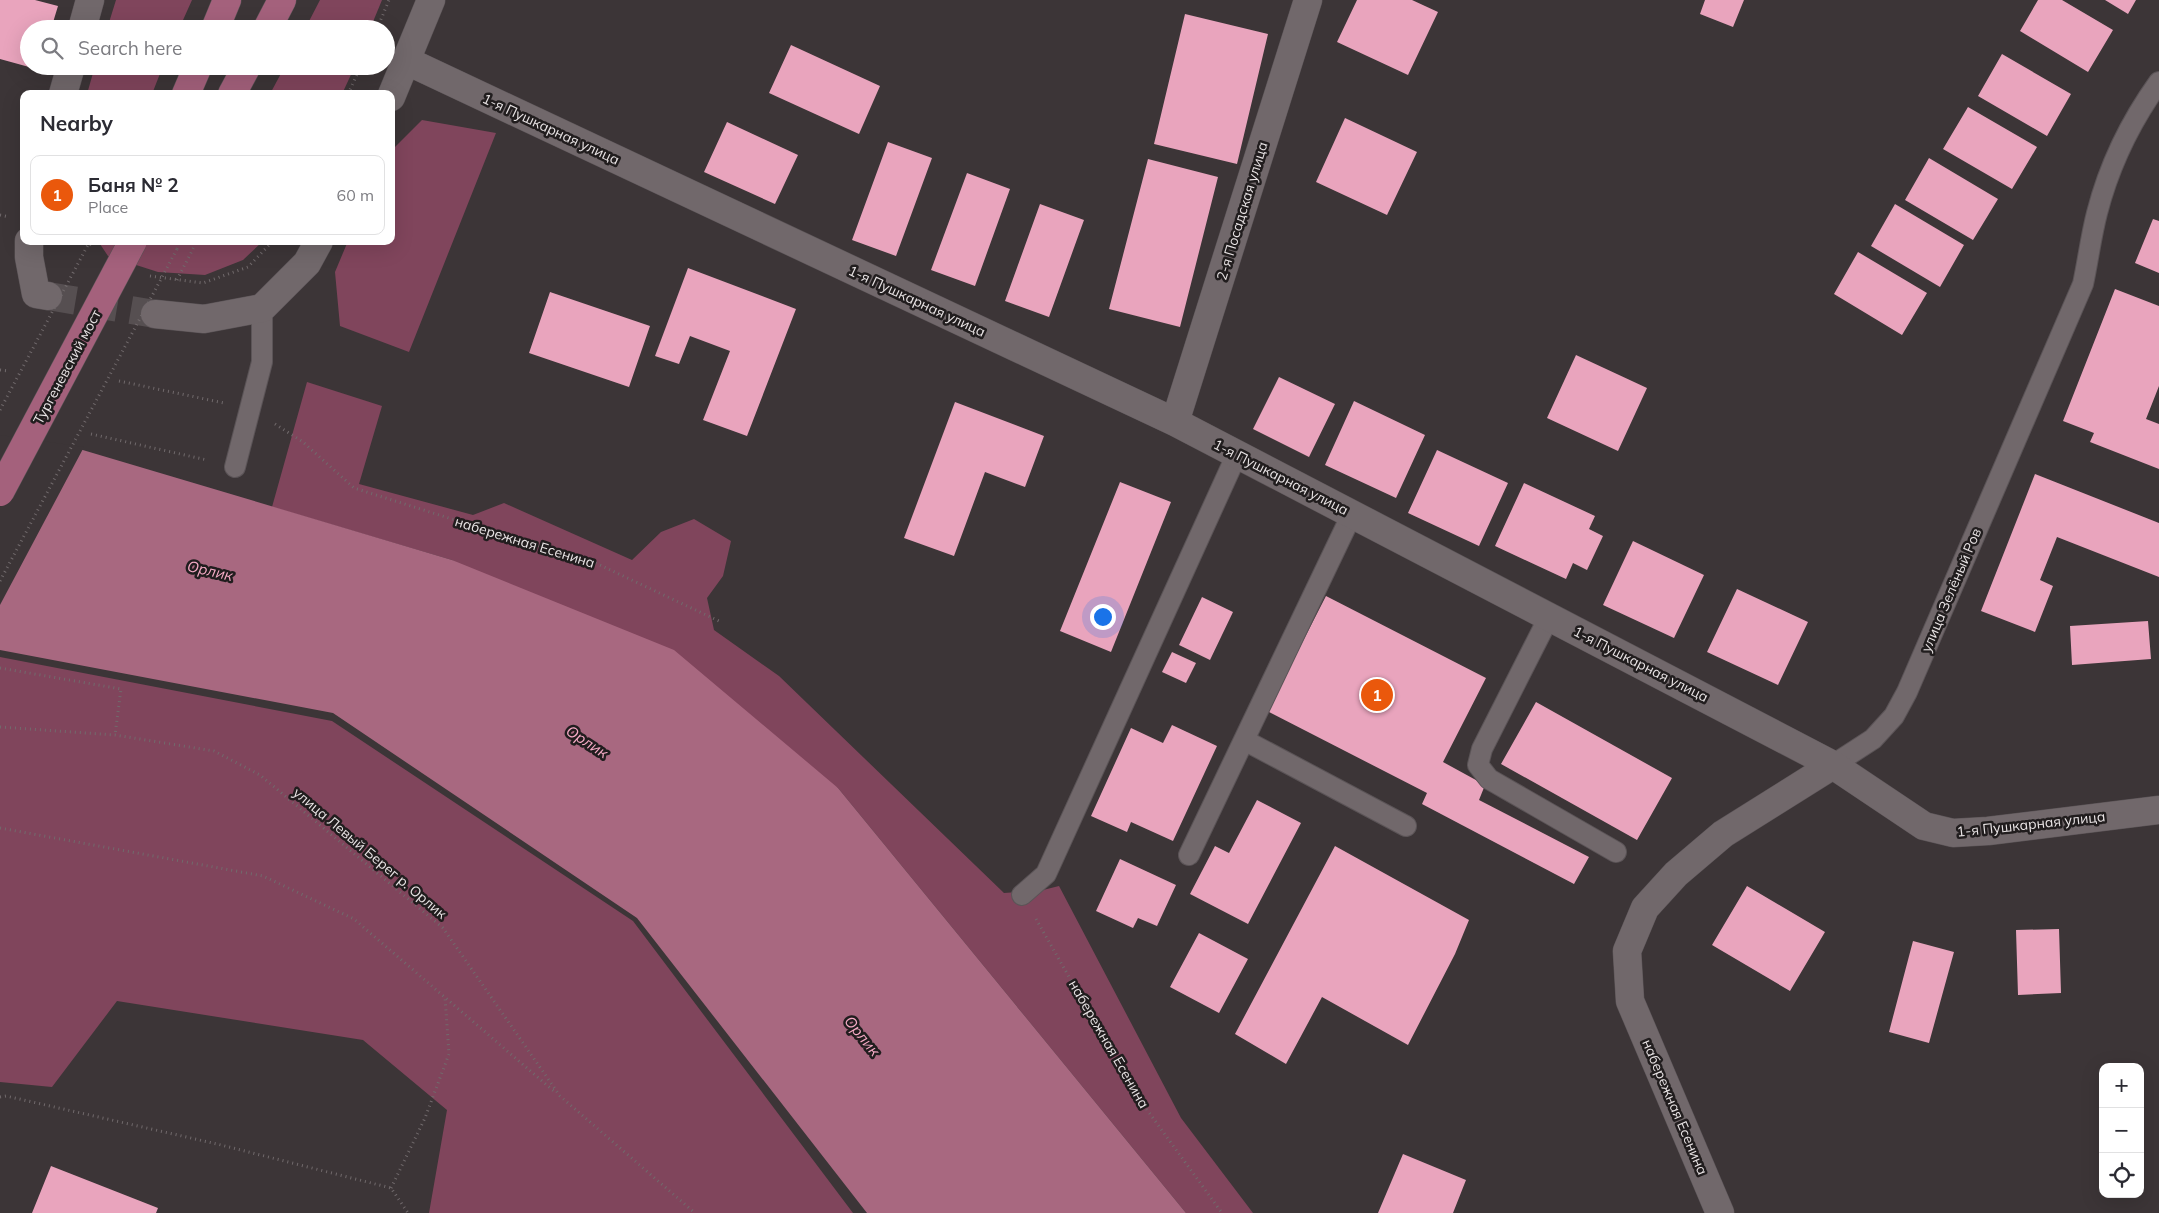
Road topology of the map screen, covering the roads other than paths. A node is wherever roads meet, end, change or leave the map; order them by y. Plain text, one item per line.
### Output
1 (90, 0) edge
2 (227, 0) edge
3 (282, 0) edge
4 (431, 0) edge
5 (1308, 0) edge
6 (84, 20) edge
7 (219, 20) edge
8 (272, 20) edge
9 (407, 61) junction
10 (68, 75) edge
11 (194, 75) edge
12 (242, 75) edge
13 (2159, 82) edge
14 (63, 90) edge
15 (188, 90) edge
16 (234, 90) edge
17 (394, 90) edge
18 (29, 245) edge
19 (131, 245) edge
20 (317, 245) edge
21 (48, 296) tunnel mouth
22 (262, 308) junction
23 (155, 314) tunnel mouth
24 (1175, 422) junction
25 (1237, 454) junction
26 (235, 467) road end
27 (0, 492) edge
28 (1352, 514) junction
29 (1549, 616) junction
30 (1244, 740) junction
31 (1833, 765) junction
32 (2159, 810) edge
33 (1406, 826) dead end
34 (1616, 852) dead end
35 (1189, 855) dead end
36 (1022, 895) road end
37 (1630, 1001) joint
38 (1720, 1213) edge

1 - 6 street
2 - 7 main road
3 - 8 main road
4 - 9 street
5 - 24 street, 2-я Посадская улица
9 - 17 street
9 - 24 street, 1-я Пушкарная улица
10 - 14 street
11 - 15 main road
12 - 16 main road
13 - 31 lane, улица Зелёный Ров
18 - 21 street
19 - 27 main road, Тургеневский мост, bridge
20 - 22 street
22 - 23 street
22 - 26 lane
24 - 25 street, 1-я Пушкарная улица
25 - 28 street, 1-я Пушкарная улица
25 - 36 lane
28 - 29 street, 1-я Пушкарная улица
28 - 30 lane
29 - 31 street, 1-я Пушкарная улица
29 - 34 lane
30 - 33 lane
30 - 35 lane
31 - 32 street, 1-я Пушкарная улица
31 - 37 street, улица Зелёный Ров
37 - 38 street, набережная Есенина

